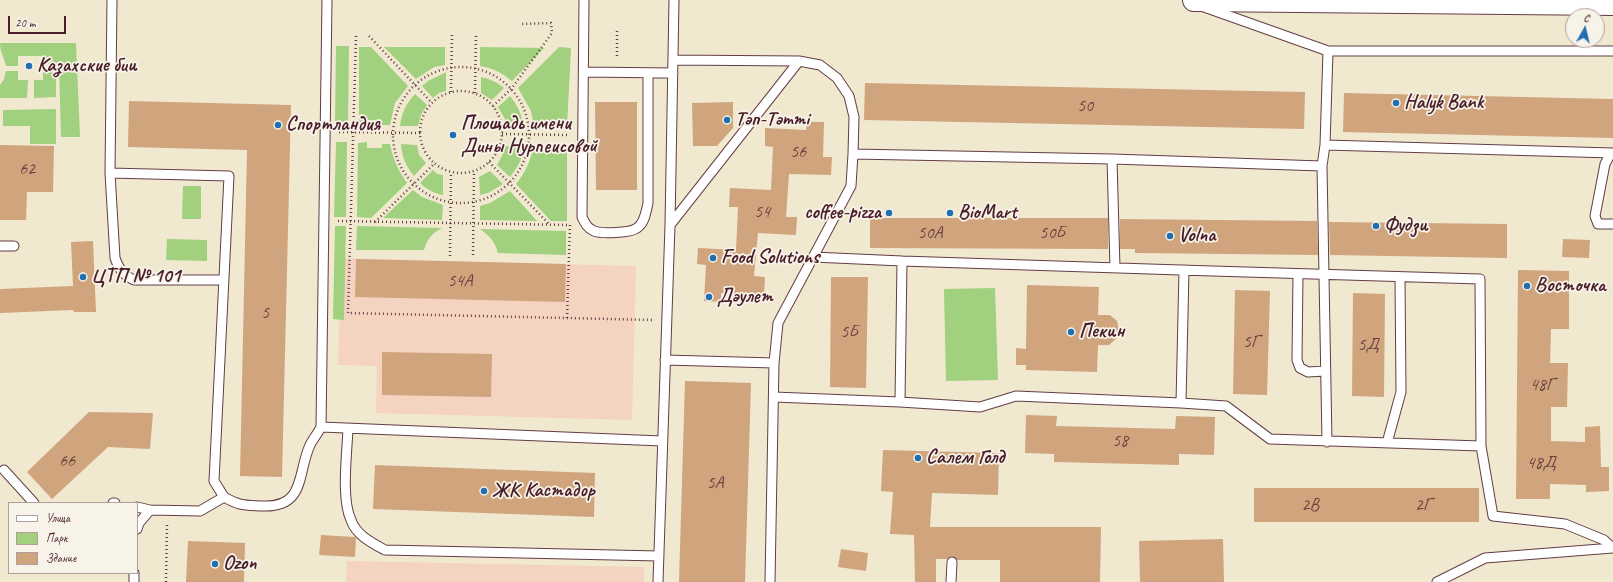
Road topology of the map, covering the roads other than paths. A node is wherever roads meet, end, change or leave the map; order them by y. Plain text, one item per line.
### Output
1 (112, 0) edge
2 (327, 0) edge
3 (584, 0) edge
4 (674, 0) edge
5 (1184, 0) edge
6 (1194, 0) edge
7 (1372, 1) edge
8 (1613, 4) edge
9 (1328, 51) junction
10 (1613, 51) edge
11 (673, 60) junction
12 (799, 61) junction
13 (584, 72) junction
14 (648, 73) junction
15 (673, 73) junction
16 (1325, 145) junction
17 (1612, 153) edge
18 (853, 154) junction
19 (1112, 159) junction
20 (1322, 166) junction
21 (110, 173) junction
22 (1613, 224) edge
23 (670, 225) junction
24 (0, 246) edge
25 (14, 246) dead end
26 (813, 257) junction
27 (902, 261) junction
28 (1116, 268) junction
29 (1184, 270) junction
30 (1298, 274) junction
31 (1323, 275) junction
32 (1400, 277) junction
33 (224, 280) junction
34 (665, 360) junction
35 (774, 363) junction
36 (1325, 371) junction
37 (774, 397) junction
38 (900, 402) junction
39 (1181, 402) junction
40 (321, 427) junction
41 (348, 429) junction
42 (662, 441) junction
43 (1327, 442) junction
44 (1387, 443) junction
45 (1482, 446) junction
46 (4, 470) dead end
47 (224, 498) junction
48 (33, 502) edge
49 (138, 507) edge
50 (150, 510) junction
51 (138, 526) edge
52 (1613, 548) edge
53 (659, 556) junction
54 (952, 562) dead end
55 (658, 582) edge
56 (770, 582) edge
57 (951, 582) edge
58 (1437, 582) edge

1 - 21 lane
2 - 40 lane
3 - 13 lane
4 - 11 lane
5 - 9 lane
6 - 7 main road
7 - 8 main road
9 - 10 lane
9 - 16 lane
11 - 12 lane
11 - 15 lane
12 - 18 lane
12 - 23 lane
13 - 14 lane
13 - 14 lane
14 - 15 lane
15 - 23 lane
16 - 17 lane
16 - 20 lane
17 - 22 lane
18 - 19 lane
18 - 26 lane
19 - 20 lane
19 - 28 lane
20 - 31 lane
21 - 33 lane
21 - 33 lane
23 - 34 lane
24 - 25 lane
26 - 27 lane
26 - 35 lane
27 - 28 lane
27 - 38 lane
28 - 29 lane
29 - 30 lane
29 - 39 lane
30 - 31 lane
30 - 36 lane
31 - 32 lane
31 - 36 lane
32 - 44 lane
32 - 45 lane
33 - 47 lane
34 - 35 lane
34 - 42 lane
35 - 37 lane
36 - 43 lane
37 - 38 lane
37 - 56 lane
38 - 39 lane
39 - 43 lane
40 - 41 lane
40 - 47 lane
41 - 42 lane
41 - 53 lane
42 - 53 lane
43 - 44 lane
44 - 45 lane
45 - 52 lane
46 - 48 lane
47 - 50 lane
49 - 50 lane
50 - 51 lane
52 - 58 lane
53 - 55 lane
54 - 57 lane

